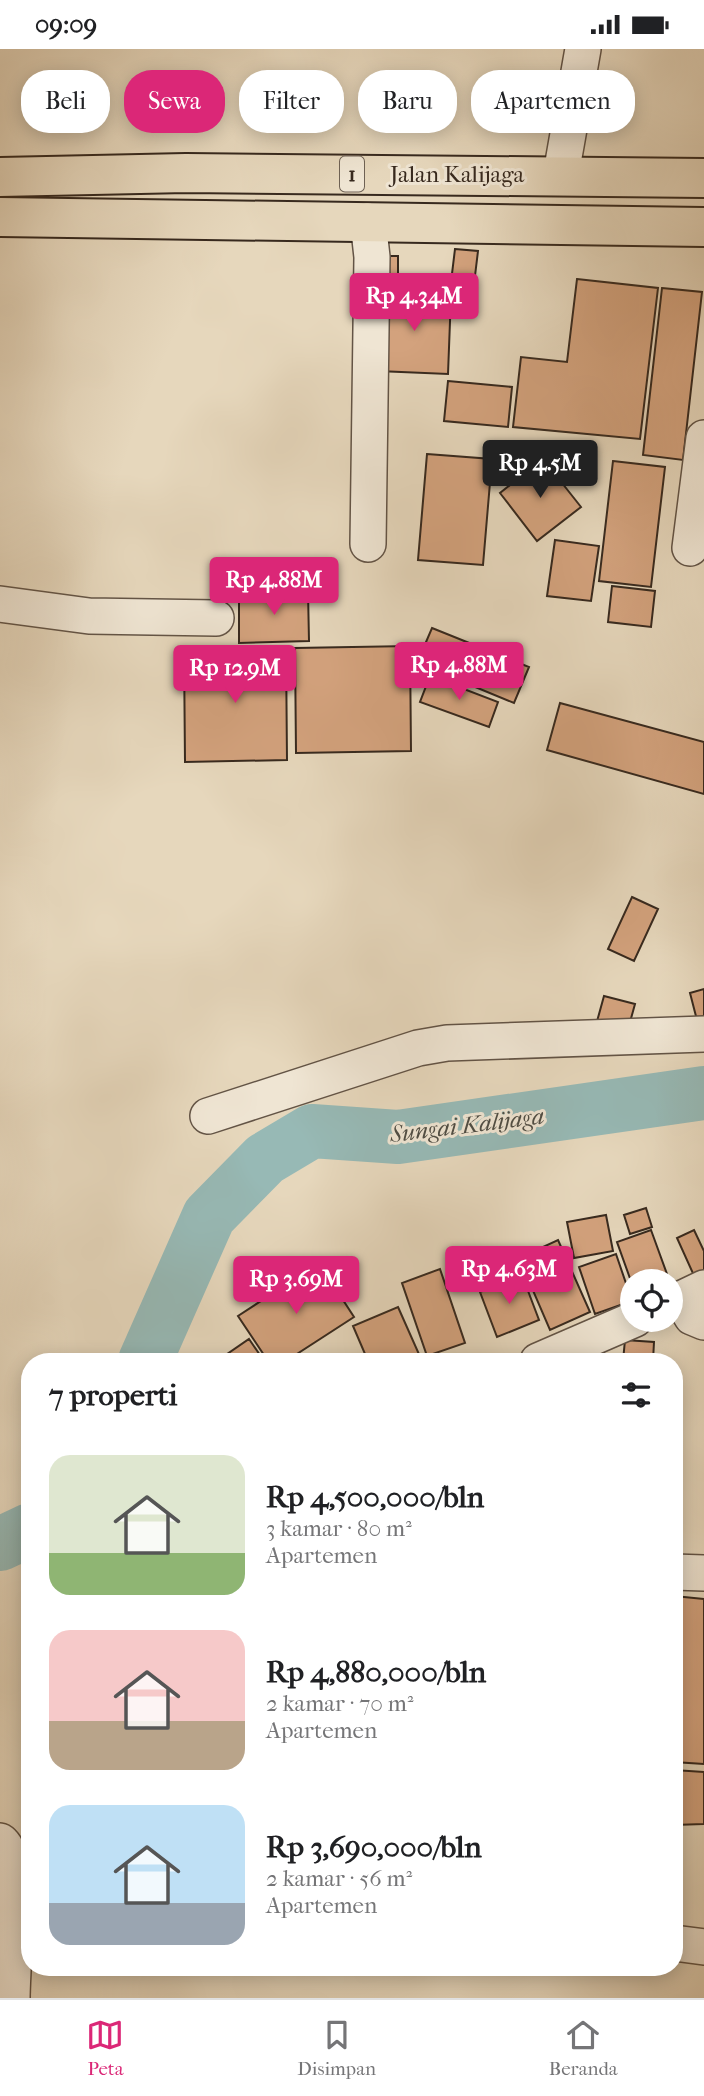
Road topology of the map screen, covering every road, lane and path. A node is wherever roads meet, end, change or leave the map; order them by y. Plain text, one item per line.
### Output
1 (583, 49) edge
2 (561, 174) junction
3 (0, 177) edge
4 (704, 178) edge
5 (0, 217) edge
6 (368, 221) junction
7 (704, 227) edge
8 (704, 438) edge
9 (368, 544) dead end
10 (690, 548) dead end
11 (0, 604) edge
12 (216, 618) dead end
13 (704, 1034) edge
14 (208, 1116) dead end
15 (620, 1325) edge
16 (556, 1353) edge
17 (683, 1572) edge
18 (704, 1573) edge
19 (0, 1841) edge
20 (21, 1885) edge
21 (21, 1894) edge
22 (683, 1944) edge
23 (704, 1947) edge
24 (8, 1978) edge

1 - 2 street
2 - 3 highway, Jalan Kalijaga / 1
2 - 4 highway, Jalan Kalijaga / 1
5 - 6 highway, Jalan Kalijaga / 1
6 - 7 highway, Jalan Kalijaga / 1
6 - 9 street
8 - 10 street
11 - 12 street
13 - 14 street
15 - 16 street
17 - 18 street
19 - 20 street
21 - 24 street
22 - 23 street

